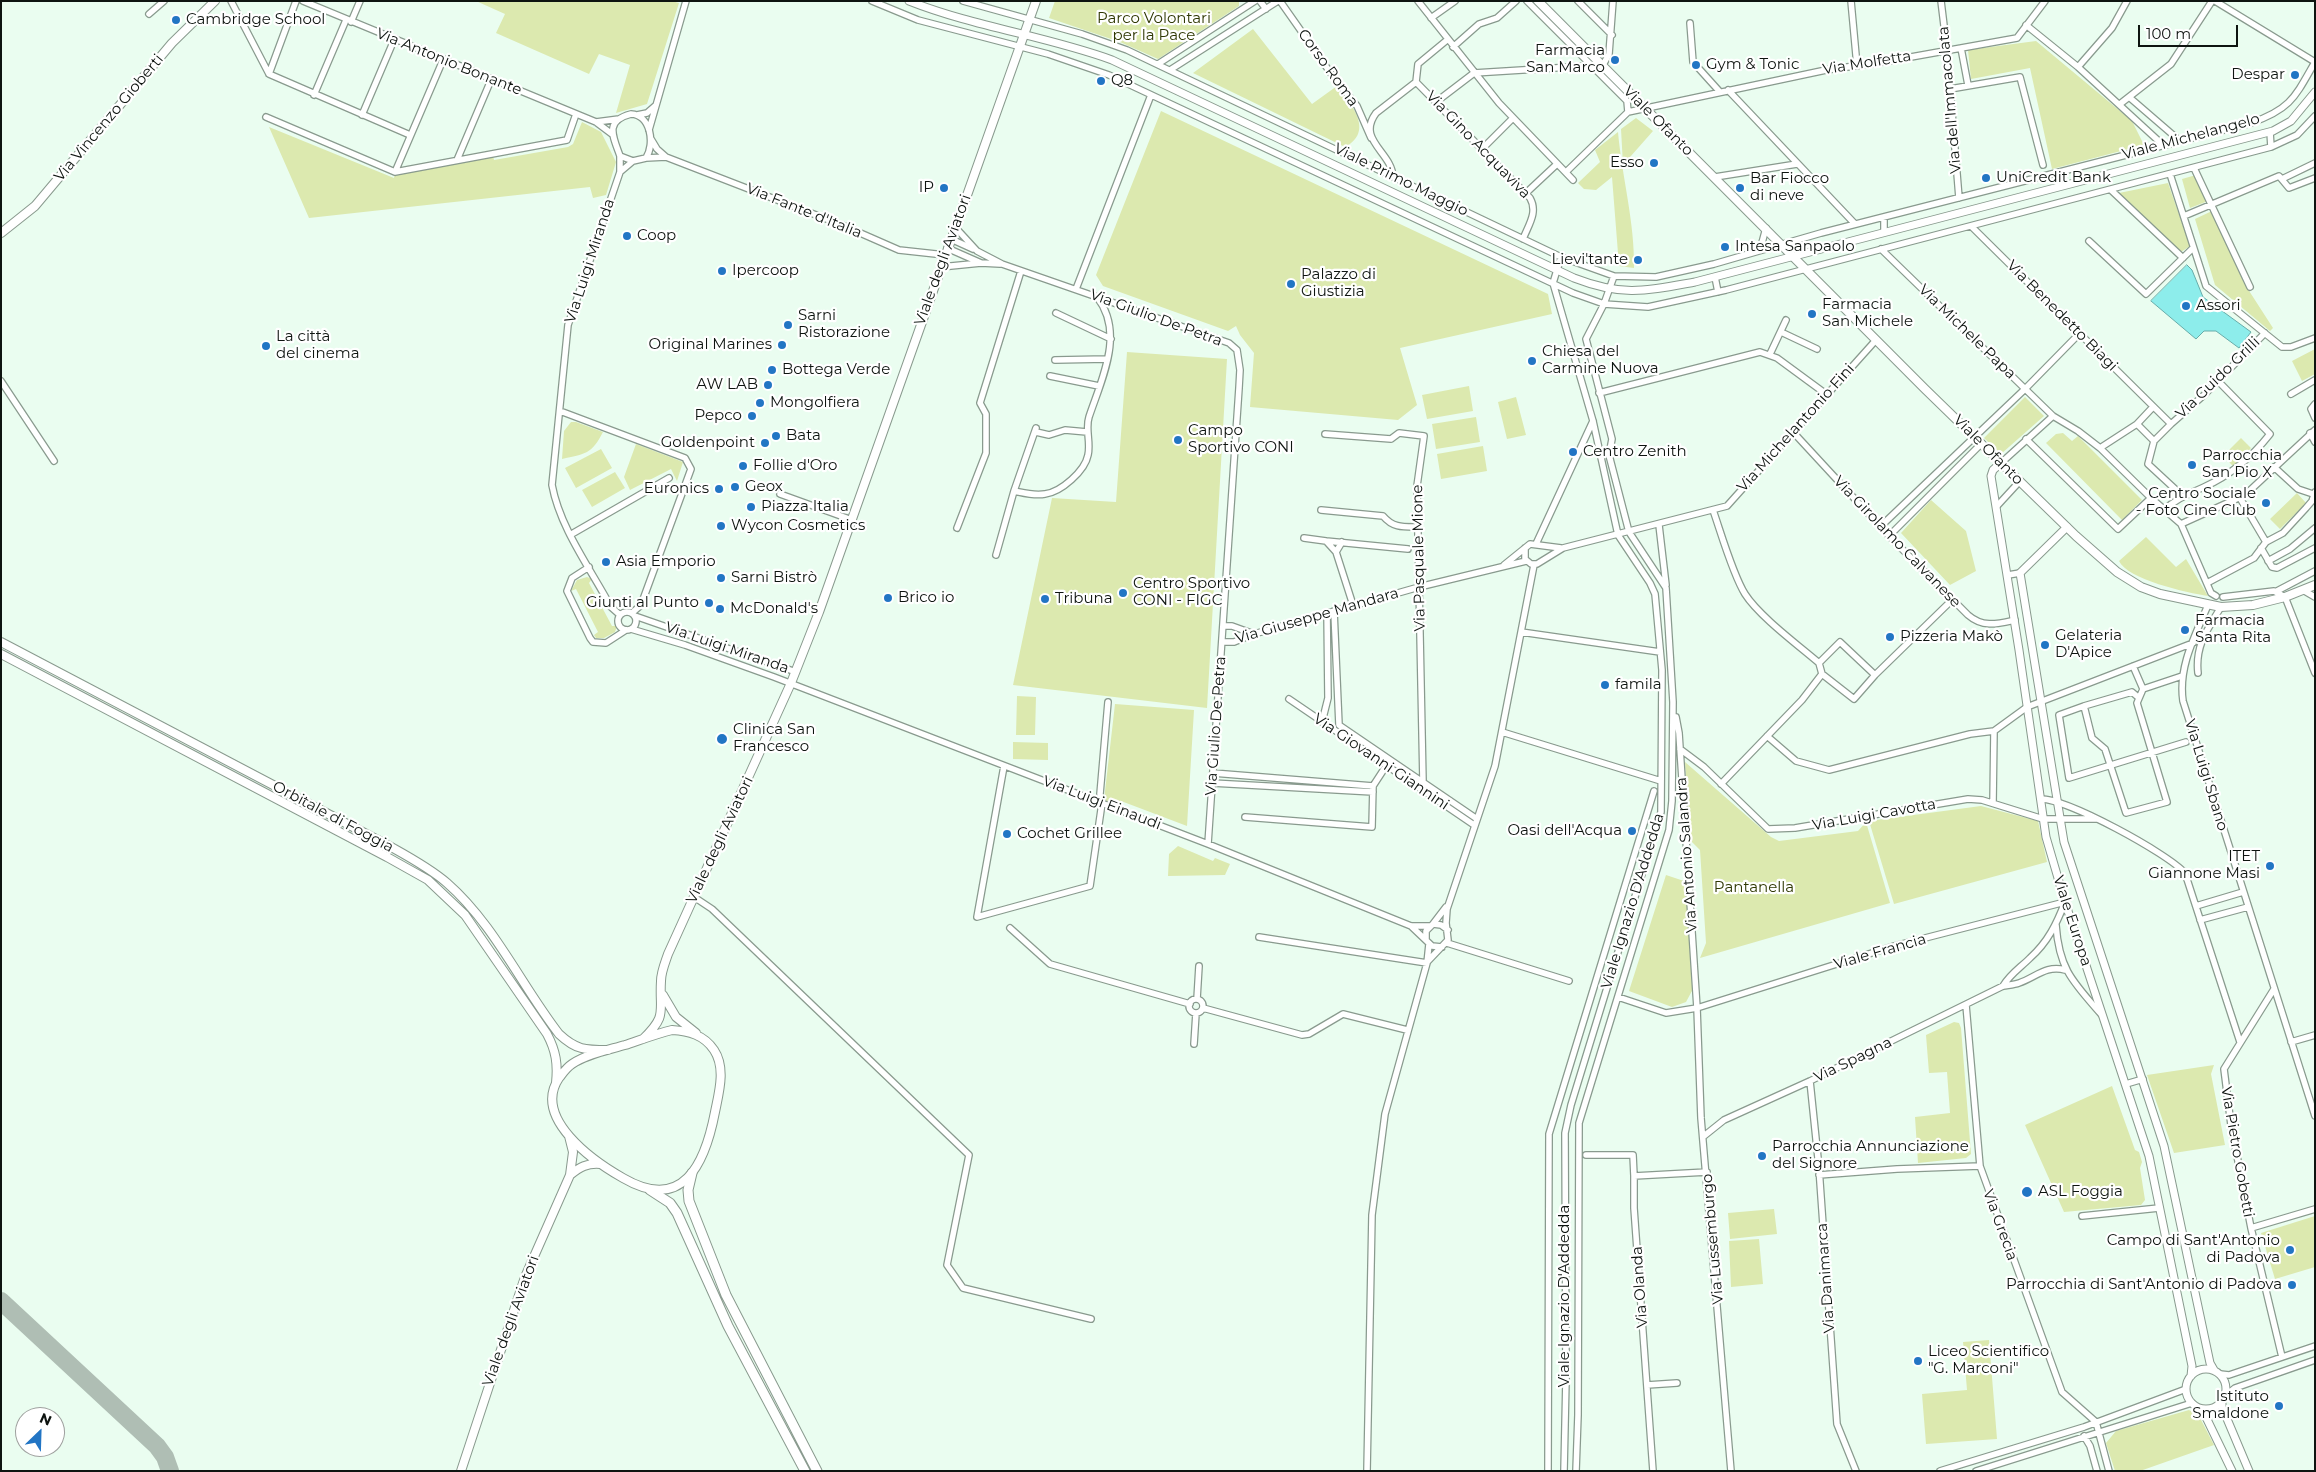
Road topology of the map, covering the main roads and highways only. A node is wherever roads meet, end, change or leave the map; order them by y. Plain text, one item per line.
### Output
1 (215, 1) edge
2 (1036, 1) edge
3 (1538, 1) edge
4 (1, 234) edge
5 (2315, 585) edge
6 (1, 642) edge
7 (1, 654) edge
8 (662, 993) junction
9 (700, 1036) junction
10 (643, 1039) junction
11 (608, 1050) junction
12 (556, 1083) junction
13 (569, 1136) junction
14 (601, 1164) junction
15 (692, 1173) junction
16 (570, 1175) junction
17 (650, 1190) junction
18 (461, 1471) edge
19 (805, 1471) edge
20 (817, 1471) edge

1 - 4 main road, Via Vincenzo Gioberti
2 - 8 main road, Viale degli Aviatori
3 - 5 main road, Viale Ofanto
6 - 11 main road, Orbitale di Foggia
7 - 12 main road, Orbitale di Foggia
8 - 9 main road
8 - 10 main road, Viale degli Aviatori
9 - 10 main road
9 - 15 main road
10 - 11 main road
11 - 12 main road
12 - 13 main road, Viale degli Aviatori
13 - 14 main road, Viale degli Aviatori
13 - 16 main road, Viale degli Aviatori
14 - 16 main road
14 - 17 main road, Viale degli Aviatori
15 - 17 main road
15 - 20 highway
16 - 18 main road, Viale degli Aviatori
17 - 19 highway

